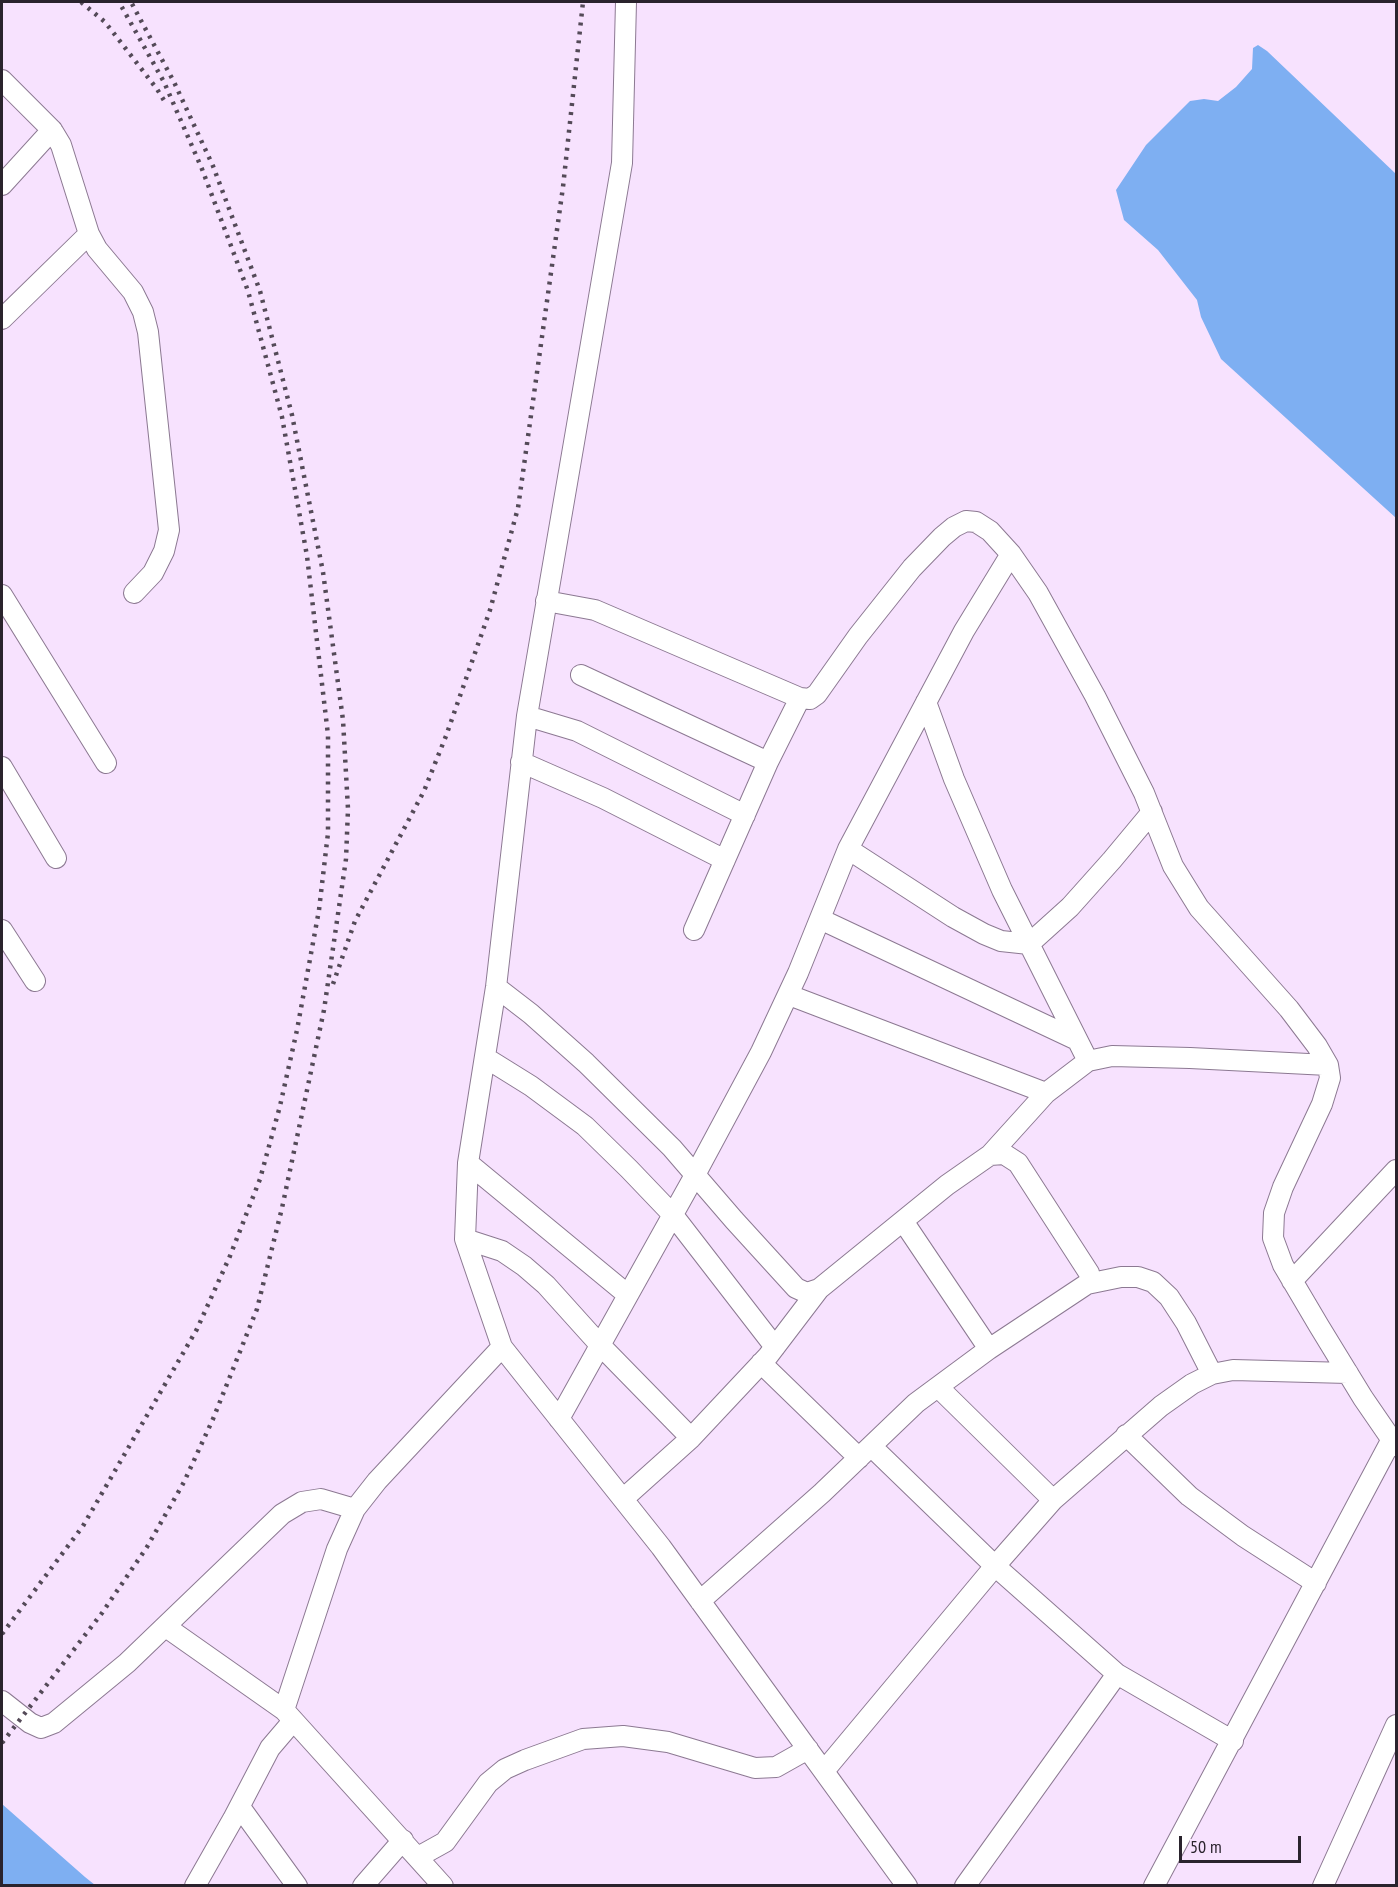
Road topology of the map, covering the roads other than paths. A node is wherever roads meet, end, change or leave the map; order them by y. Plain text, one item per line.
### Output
1 (626, 2) edge
2 (2, 80) edge
3 (52, 130) junction
4 (2, 185) edge
5 (89, 234) junction
6 (2, 319) edge
7 (1011, 554) junction
8 (134, 593) dead end
9 (2, 596) edge
10 (546, 601) junction
11 (581, 675) dead end
12 (800, 698) junction
13 (926, 702) junction
14 (527, 716) junction
15 (522, 762) junction
16 (768, 762) junction
17 (106, 763) dead end
18 (2, 767) edge
19 (1152, 812) junction
20 (745, 815) junction
21 (848, 849) junction
22 (56, 858) dead end
23 (725, 860) junction
24 (820, 919) junction
25 (2, 930) edge
26 (694, 930) dead end
27 (1029, 944) junction
28 (35, 981) dead end
29 (496, 987) junction
30 (789, 995) junction
31 (1077, 1040) junction
32 (486, 1058) junction
33 (1088, 1061) junction
34 (1328, 1065) junction
35 (1046, 1094) junction
36 (990, 1155) junction
37 (468, 1163) junction
38 (1396, 1170) edge
39 (695, 1175) junction
40 (673, 1215) junction
41 (903, 1221) junction
42 (465, 1239) junction
43 (1293, 1281) junction
44 (1087, 1284) junction
45 (819, 1289) junction
46 (628, 1294) junction
47 (600, 1345) junction
48 (502, 1347) junction
49 (775, 1347) junction
50 (989, 1349) junction
51 (761, 1363) junction
52 (1348, 1373) junction
53 (1212, 1374) junction
54 (938, 1387) junction
55 (559, 1419) junction
56 (1126, 1435) junction
57 (691, 1438) junction
58 (1394, 1442) edge
59 (865, 1452) junction
60 (623, 1499) junction
61 (1053, 1500) junction
62 (355, 1509) junction
63 (995, 1566) junction
64 (1316, 1583) junction
65 (700, 1601) junction
66 (166, 1627) junction
67 (1117, 1674) junction
68 (2, 1701) edge
69 (288, 1716) junction
70 (1396, 1725) edge
71 (1233, 1740) junction
72 (808, 1749) junction
73 (824, 1771) junction
74 (240, 1807) junction
75 (403, 1840) junction
76 (418, 1857) junction
77 (195, 1886) edge
78 (297, 1886) edge
79 (363, 1886) edge
80 (443, 1886) edge
81 (907, 1886) edge
82 (966, 1886) edge
83 (1154, 1886) edge
84 (1323, 1886) edge

1 - 10 street
2 - 3 street
3 - 4 street
3 - 5 street
5 - 6 street
5 - 8 street
7 - 12 street
7 - 13 street
7 - 19 street
9 - 17 street
10 - 12 street
10 - 14 street
11 - 16 street
12 - 16 street
13 - 21 street
13 - 27 street
14 - 15 street
14 - 20 street
15 - 23 street
15 - 29 street
16 - 20 street
18 - 22 street
19 - 27 street
19 - 34 street
20 - 23 street
21 - 24 street
21 - 27 street
23 - 26 street
24 - 30 street
24 - 31 street
25 - 28 street
27 - 31 street
29 - 32 street
29 - 39 street
30 - 35 street
30 - 39 street
31 - 33 street
32 - 37 street
32 - 40 street
33 - 34 street
33 - 35 street
34 - 43 street
35 - 36 street
36 - 41 street
36 - 44 street
37 - 42 street
37 - 46 street
38 - 43 street
39 - 40 street
39 - 45 street
40 - 46 street
40 - 49 street
41 - 45 street
41 - 50 street
42 - 47 street
42 - 48 street
43 - 52 street
44 - 50 street
44 - 53 street
45 - 49 street
46 - 47 street
47 - 55 street
47 - 57 street
48 - 55 street
48 - 62 street
49 - 51 street
50 - 54 street
51 - 57 street
51 - 59 street
52 - 53 street
52 - 58 street
53 - 56 street
54 - 59 street
54 - 61 street
55 - 60 street
56 - 61 street
56 - 64 street
57 - 60 street
58 - 64 street
59 - 63 street
59 - 65 street
60 - 65 street
61 - 63 street
62 - 66 street
62 - 69 street
63 - 67 street
63 - 73 street
64 - 71 street
65 - 72 street
66 - 68 street
66 - 69 street
67 - 71 street
67 - 82 street
69 - 74 street
69 - 75 street
70 - 84 street
71 - 83 street
72 - 73 street
72 - 76 street
73 - 81 street
74 - 77 street
74 - 78 street
75 - 76 street
75 - 79 street
76 - 80 street

